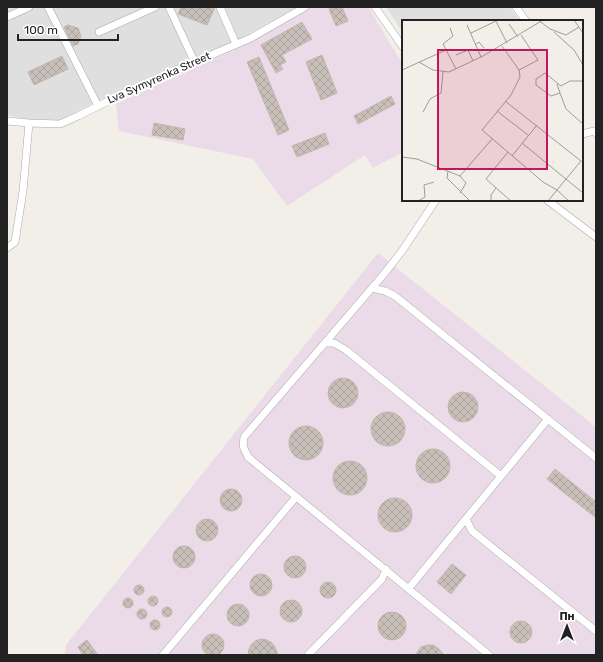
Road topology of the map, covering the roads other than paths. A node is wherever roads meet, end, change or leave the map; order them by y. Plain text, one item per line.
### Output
1 (29, 7) edge
2 (48, 7) edge
3 (155, 7) edge
4 (169, 7) edge
5 (220, 7) edge
6 (305, 7) edge
7 (375, 7) edge
8 (516, 7) edge
9 (7, 17) edge
10 (525, 20) edge
11 (99, 32) dead end
12 (236, 44) junction
13 (402, 46) edge
14 (195, 62) junction
15 (98, 106) junction
16 (7, 121) edge
17 (29, 123) junction
18 (596, 133) edge
19 (583, 134) edge
20 (435, 201) edge
21 (548, 201) edge
22 (596, 237) edge
23 (7, 248) edge
24 (372, 288) junction
25 (325, 343) junction
26 (548, 419) junction
27 (596, 458) edge
28 (501, 476) junction
29 (296, 497) junction
30 (466, 520) junction
31 (386, 570) junction
32 (409, 588) junction
33 (596, 631) edge
34 (163, 655) edge
35 (308, 655) edge
36 (489, 655) edge

1 - 9 street
2 - 15 street
3 - 11 street
4 - 14 street
5 - 12 street
6 - 12 street, Lva Symyrenka Street
7 - 13 street
8 - 10 street
12 - 14 street, Lva Symyrenka Street
14 - 15 street, Lva Symyrenka Street
15 - 17 street, Lva Symyrenka Street
16 - 17 street, Lva Symyrenka Street
17 - 23 street
18 - 19 street
20 - 24 street
21 - 22 street
24 - 25 street
24 - 26 street
25 - 28 street
25 - 29 street
26 - 27 street
26 - 28 street
28 - 30 street
29 - 31 street
29 - 34 street
30 - 32 street
30 - 33 street
31 - 32 street
31 - 35 street
32 - 36 street

